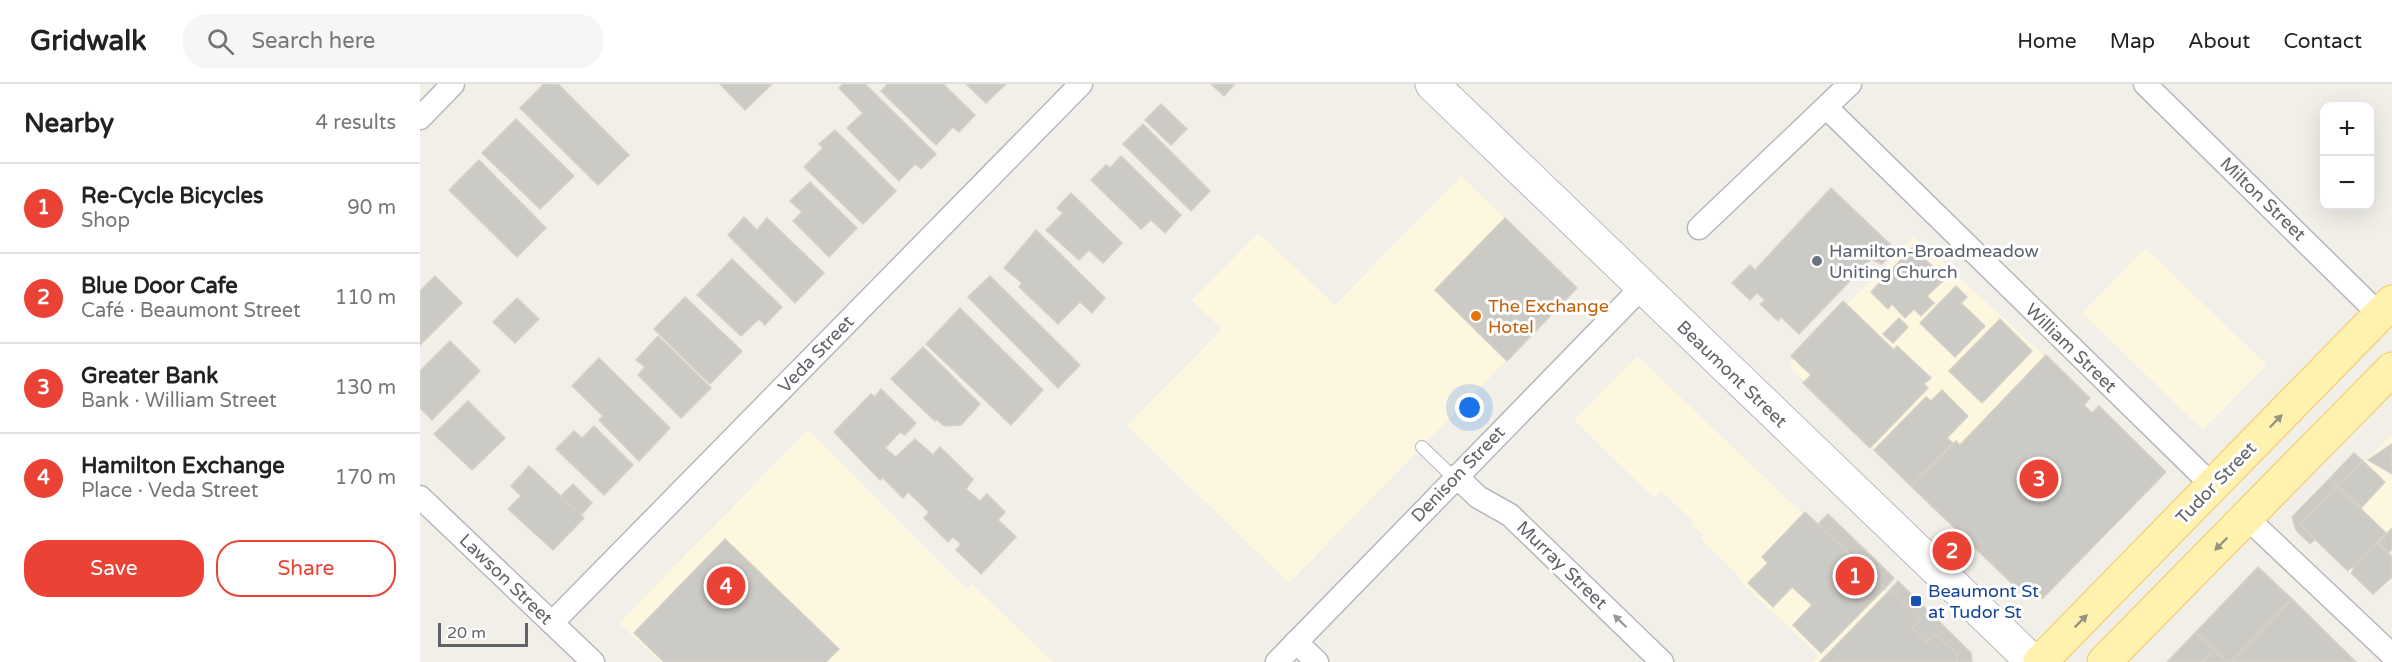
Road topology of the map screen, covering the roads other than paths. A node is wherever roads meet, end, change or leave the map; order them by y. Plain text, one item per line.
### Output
1 (453, 84) edge
2 (1081, 84) edge
3 (1432, 84) edge
4 (1850, 84) edge
5 (2145, 84) edge
6 (1827, 108) junction
7 (420, 118) edge
8 (1699, 228) dead end
9 (1642, 287) junction
10 (2386, 308) edge
11 (2392, 369) edge
12 (1422, 447) dead end
13 (1455, 477) junction
14 (2213, 486) junction
15 (420, 496) edge
16 (2247, 518) junction
17 (552, 623) junction
18 (1296, 642) junction
19 (2392, 655) edge
20 (593, 662) edge
21 (1277, 662) edge
22 (1317, 662) edge
23 (1662, 662) edge
24 (2033, 662) edge
25 (2040, 662) edge
26 (2104, 662) edge

1 - 7 street
2 - 17 street, Veda Street
3 - 9 street, Beaumont Street
4 - 6 street
5 - 10 street, Milton Street
6 - 8 street
6 - 14 street, William Street
9 - 13 street, Denison Street
9 - 24 street, Beaumont Street
14 -> 10 main road, Tudor Street
11 - 16 main road
12 - 13 lane
13 - 18 street, Denison Street
23 -> 13 street, Murray Street
25 -> 14 main road, Tudor Street
15 - 17 street, Lawson Street
16 - 19 street
16 -> 26 main road
17 - 20 street, Lawson Street
18 - 21 street, Denison Street
18 - 22 street

